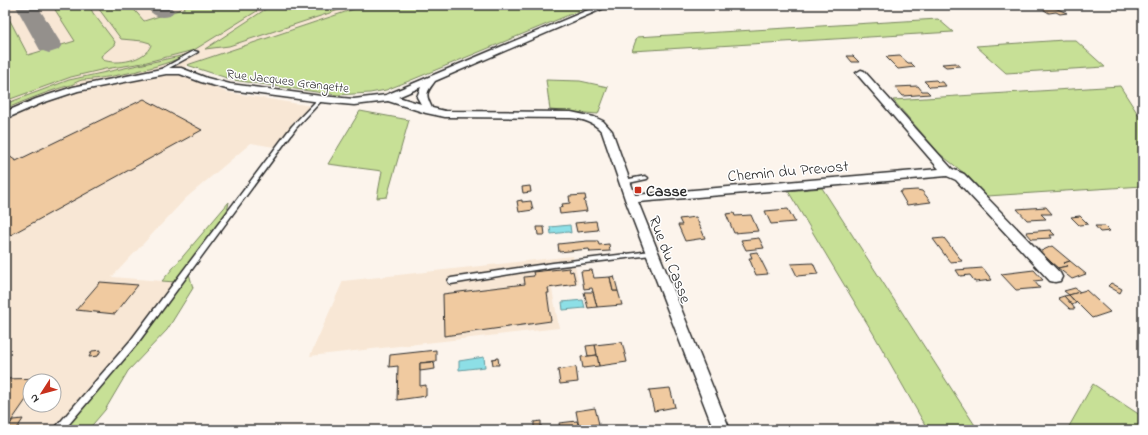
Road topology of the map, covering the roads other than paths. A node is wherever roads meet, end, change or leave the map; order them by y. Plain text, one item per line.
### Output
1 (606, 5) edge
2 (196, 52) dead end
3 (157, 72) junction
4 (861, 73) dead end
5 (432, 79) junction
6 (388, 98) junction
7 (321, 99) junction
8 (429, 111) junction
9 (5, 116) edge
10 (948, 172) junction
11 (645, 178) dead end
12 (624, 182) junction
13 (631, 199) junction
14 (651, 253) junction
15 (1055, 277) dead end
16 (450, 281) dead end
17 (59, 430) edge
18 (722, 430) edge

1 - 5 street, Rue Jacques Grangette
2 - 3 lane
3 - 7 street, Rue Jacques Grangette
3 - 9 street, Rue Jacques Grangette
4 - 10 street
5 - 6 street, Rue Jacques Grangette
5 - 8 street
6 - 7 street, Rue Jacques Grangette
6 - 8 street, Rue du Casse
7 - 17 lane
8 - 12 street, Rue du Casse
10 - 13 street, Chemin du Prevost
10 - 15 street
11 - 12 lane
12 - 13 street, Rue du Casse
13 - 14 street, Rue du Casse
14 - 16 lane
14 - 18 street, Rue du Casse

